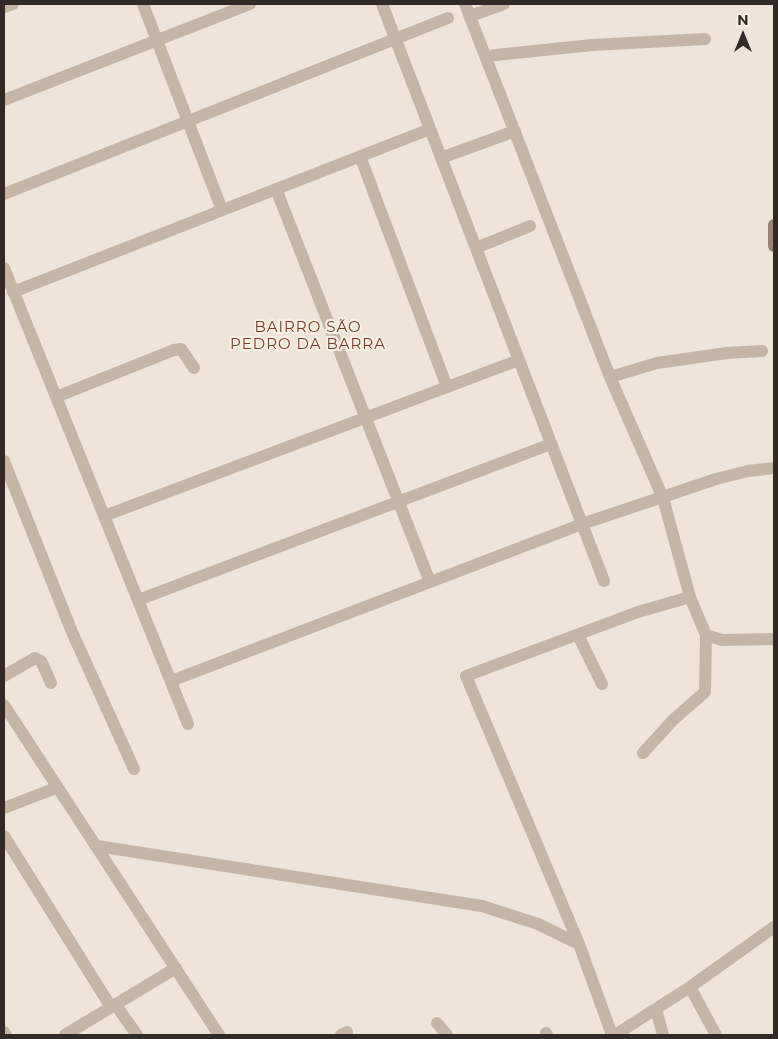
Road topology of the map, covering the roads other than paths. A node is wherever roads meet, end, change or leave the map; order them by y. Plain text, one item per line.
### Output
1 (13, 4) edge
2 (143, 4) edge
3 (250, 4) edge
4 (382, 4) edge
5 (465, 4) edge
6 (504, 4) edge
7 (4, 7) edge
8 (470, 16) junction
9 (448, 18) dead end
10 (396, 39) junction
11 (705, 39) dead end
12 (156, 40) junction
13 (486, 56) junction
14 (4, 100) edge
15 (188, 121) junction
16 (430, 129) junction
17 (515, 131) junction
18 (360, 156) junction
19 (441, 158) junction
20 (276, 189) junction
21 (4, 194) edge
22 (222, 210) junction
23 (774, 225) edge
24 (530, 226) dead end
25 (774, 244) edge
26 (476, 248) junction
27 (4, 268) edge
28 (13, 292) junction
29 (762, 351) dead end
30 (519, 360) junction
31 (194, 368) dead end
32 (610, 377) junction
33 (447, 388) junction
34 (56, 397) junction
35 (366, 418) junction
36 (551, 444) junction
37 (4, 461) edge
38 (774, 468) edge
39 (663, 498) junction
40 (398, 502) junction
41 (104, 516) junction
42 (582, 524) junction
43 (604, 580) dead end
44 (430, 582) junction
45 (690, 597) junction
46 (138, 600) junction
47 (578, 634) junction
48 (706, 634) junction
49 (774, 639) edge
50 (4, 676) edge
51 (171, 681) junction
52 (51, 683) dead end
53 (602, 684) dead end
54 (4, 705) edge
55 (188, 724) dead end
56 (643, 752) dead end
57 (134, 769) dead end
58 (56, 788) junction
59 (4, 808) edge
60 (4, 836) edge
61 (97, 846) junction
62 (774, 927) edge
63 (579, 944) junction
64 (176, 968) junction
65 (690, 987) junction
66 (113, 1005) junction
67 (656, 1009) junction
68 (437, 1023) dead end
69 (4, 1032) edge
70 (6, 1035) edge
71 (65, 1035) edge
72 (137, 1035) edge
73 (219, 1035) edge
74 (447, 1035) edge
75 (614, 1035) edge
76 (663, 1035) edge
77 (716, 1035) edge

1 - 7 street
2 - 12 street
3 - 12 street
4 - 10 street
5 - 8 street
6 - 8 street
8 - 13 street
9 - 10 street
10 - 15 street
10 - 16 street
11 - 13 street
12 - 14 street
12 - 15 street
13 - 17 street
15 - 21 street
15 - 22 street
16 - 18 street
16 - 19 street
17 - 19 street
17 - 32 street
18 - 20 street
18 - 33 street
19 - 26 street
20 - 22 street
20 - 35 street
22 - 28 street
23 - 25 main road
24 - 26 street
26 - 30 street
27 - 28 street
28 - 34 street
29 - 32 street
30 - 33 street
30 - 36 street
31 - 34 street
32 - 39 street
33 - 35 street
34 - 41 street
35 - 40 street
35 - 41 street
36 - 40 street
36 - 42 street
37 - 57 street
38 - 39 street
39 - 42 street
39 - 45 street
40 - 44 street
40 - 46 street
41 - 46 street
42 - 43 street
42 - 44 street
44 - 51 street
45 - 47 street
45 - 48 street
46 - 51 street
47 - 53 street
47 - 63 street
48 - 49 street
48 - 56 street
50 - 52 street
51 - 55 street
54 - 58 street
58 - 59 street
58 - 61 street
60 - 66 street
61 - 63 street
61 - 64 street
62 - 65 street
63 - 75 street
64 - 66 street
64 - 73 street
65 - 67 street
65 - 77 street
66 - 71 street
66 - 72 street
67 - 75 street
67 - 76 street
68 - 74 street
69 - 70 street

